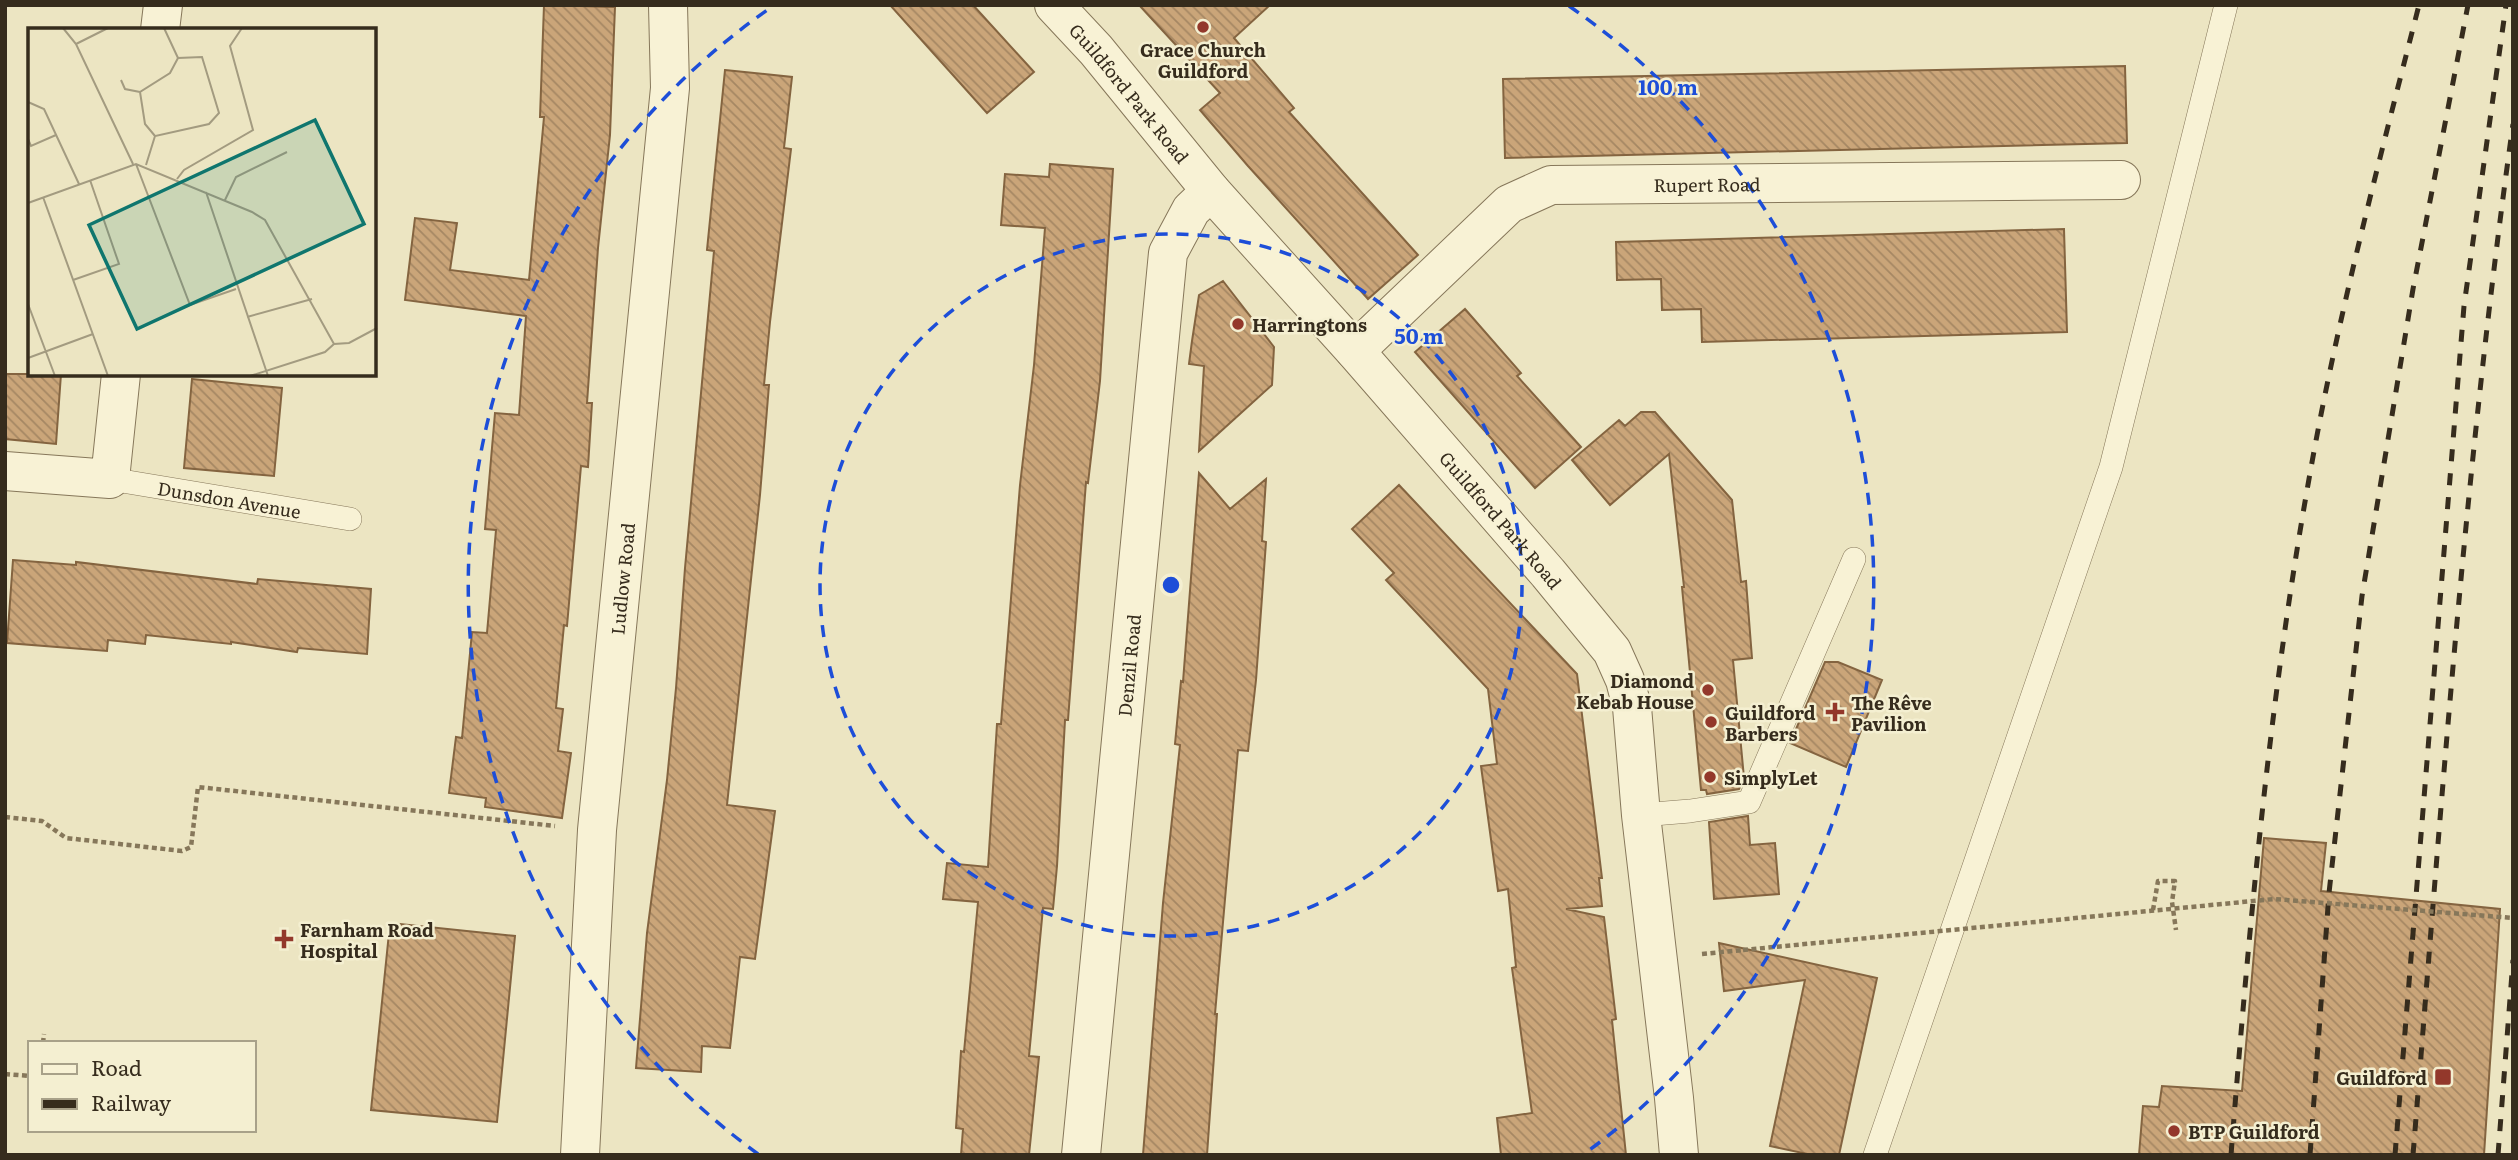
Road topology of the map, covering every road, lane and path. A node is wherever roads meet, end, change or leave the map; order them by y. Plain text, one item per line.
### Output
1 (163, 5) edge
2 (668, 5) edge
3 (1054, 5) edge
4 (2226, 5) edge
5 (160, 28) edge
6 (2121, 180) dead end
7 (1211, 191) junction
8 (1354, 351) junction
9 (121, 376) edge
10 (5, 471) edge
11 (110, 479) junction
12 (349, 519) dead end
13 (1854, 559) dead end
14 (1641, 815) junction
15 (5, 817) edge
16 (597, 830) junction
17 (2153, 911) junction
18 (2513, 918) edge
19 (2176, 930) dead end
20 (1701, 954) dead end
21 (44, 1034) dead end
22 (43, 1041) edge
23 (5, 1074) edge
24 (28, 1076) edge
25 (580, 1155) edge
26 (1081, 1155) edge
27 (1679, 1155) edge
28 (1875, 1155) edge

1 - 5 street
2 - 16 street, Ludlow Road
3 - 7 street, Guildford Park Road
4 - 28 lane
6 - 8 street, Rupert Road
7 - 8 street, Guildford Park Road
7 - 26 street, Denzil Road
8 - 14 street, Guildford Park Road
9 - 11 street
10 - 11 street, Dunsdon Avenue
11 - 12 lane, Dunsdon Avenue
13 - 14 lane
14 - 27 street, Guildford Park Road
15 - 16 path
16 - 25 street, Ludlow Road
17 - 18 path, bridge
17 - 19 path
17 - 20 path, bridge
21 - 22 path
23 - 24 path

